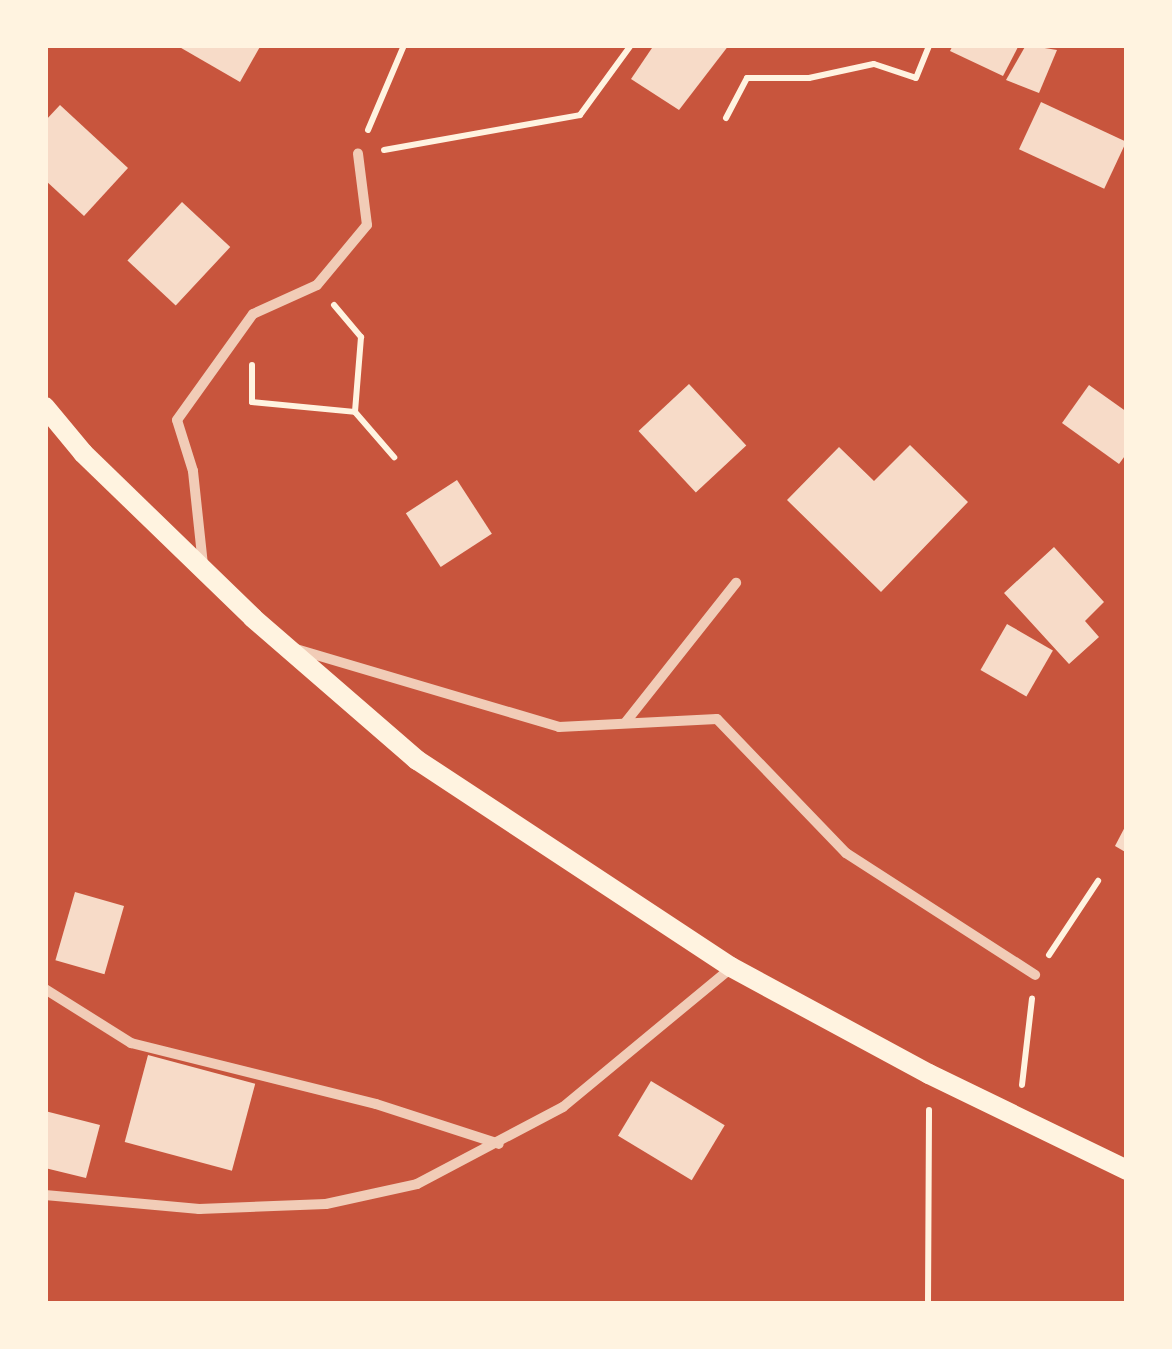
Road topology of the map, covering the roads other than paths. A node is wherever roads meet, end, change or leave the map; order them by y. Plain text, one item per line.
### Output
1 (358, 154) road end
2 (45, 406) edge
3 (204, 571) junction
4 (736, 582) dead end
5 (285, 646) junction
6 (625, 723) junction
7 (731, 967) junction
8 (1035, 975) dead end
9 (45, 989) edge
10 (499, 1144) junction
11 (1127, 1170) edge
12 (45, 1194) edge

1 - 3 street
2 - 3 main road
3 - 5 main road
4 - 6 street
5 - 6 street
5 - 7 main road
6 - 8 street
7 - 10 street
7 - 11 main road
9 - 10 street
10 - 12 street

